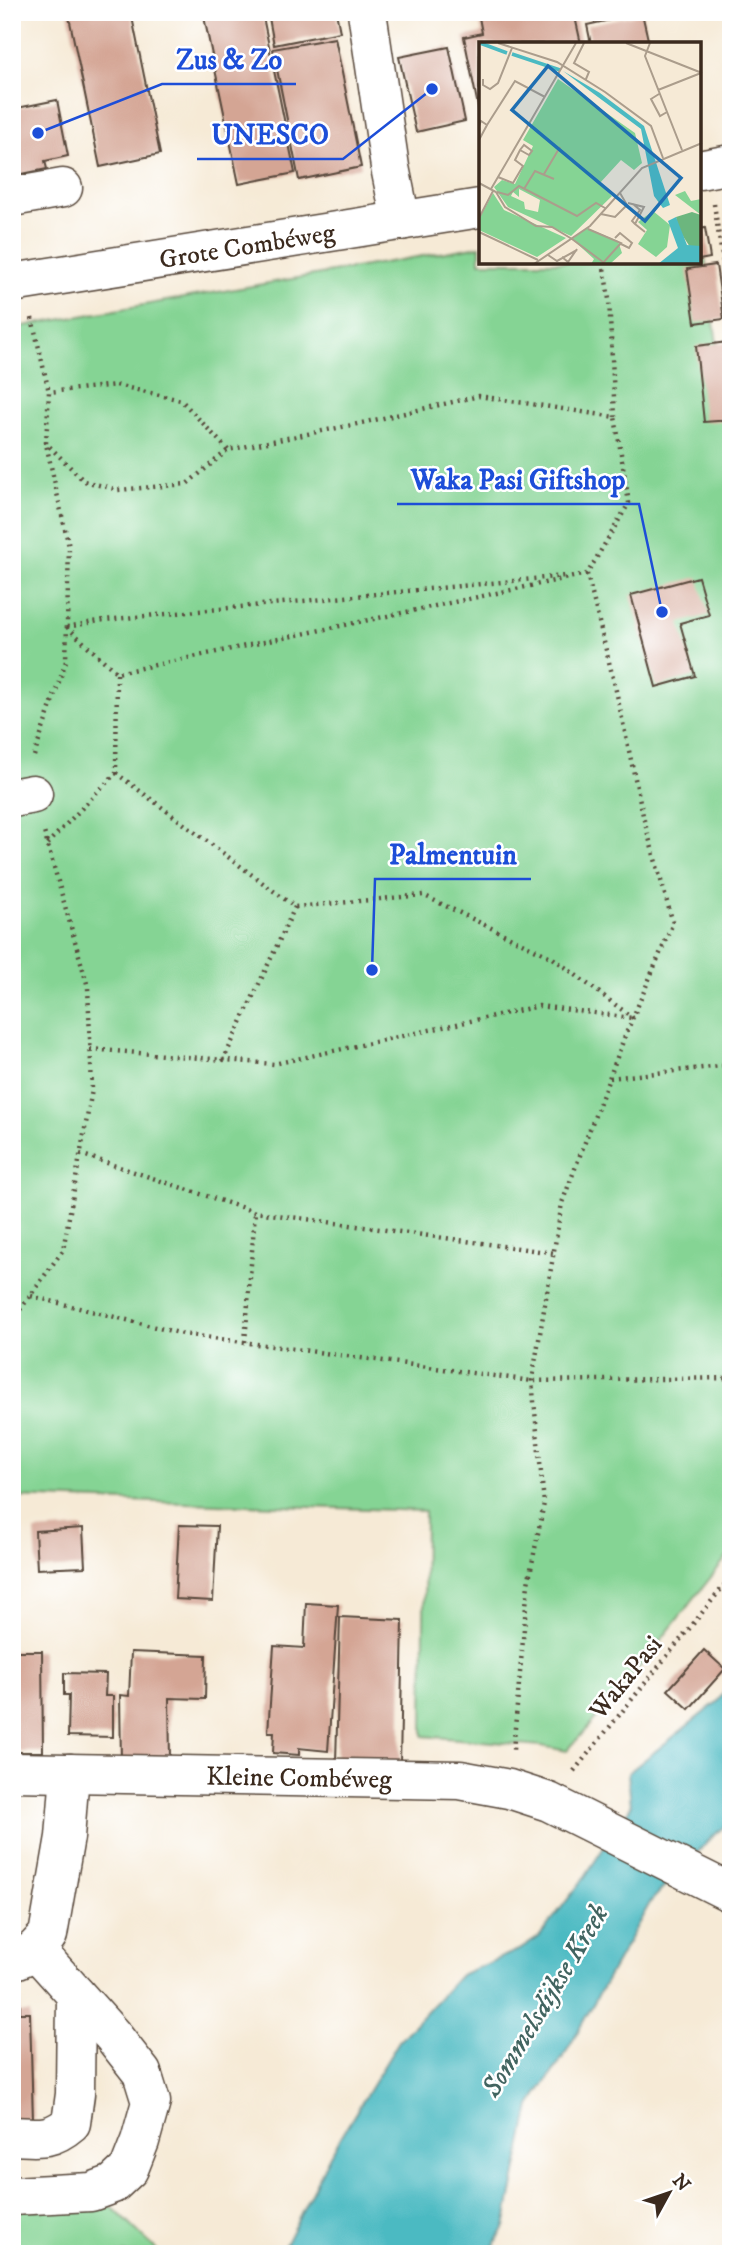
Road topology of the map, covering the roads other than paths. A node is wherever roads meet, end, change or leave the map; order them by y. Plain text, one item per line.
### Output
1 (367, 12) edge
2 (63, 188) dead end
3 (12, 197) edge
4 (479, 208) edge
5 (401, 221) junction
6 (18, 282) edge
7 (12, 1772) edge
8 (70, 1773) junction
9 (726, 1890) edge
10 (24, 1955) edge
11 (76, 1995) junction
12 (29, 2137) edge
13 (27, 2196) edge

1 - 5 main road
2 - 3 main road
4 - 5 main road, Grote Combéweg
5 - 6 main road, Grote Combéweg
7 - 8 main road, Kleine Combéweg
8 - 9 main road, Kleine Combéweg
8 - 10 main road
10 - 11 main road
11 - 12 main road
11 - 13 main road
12 - 13 main road

